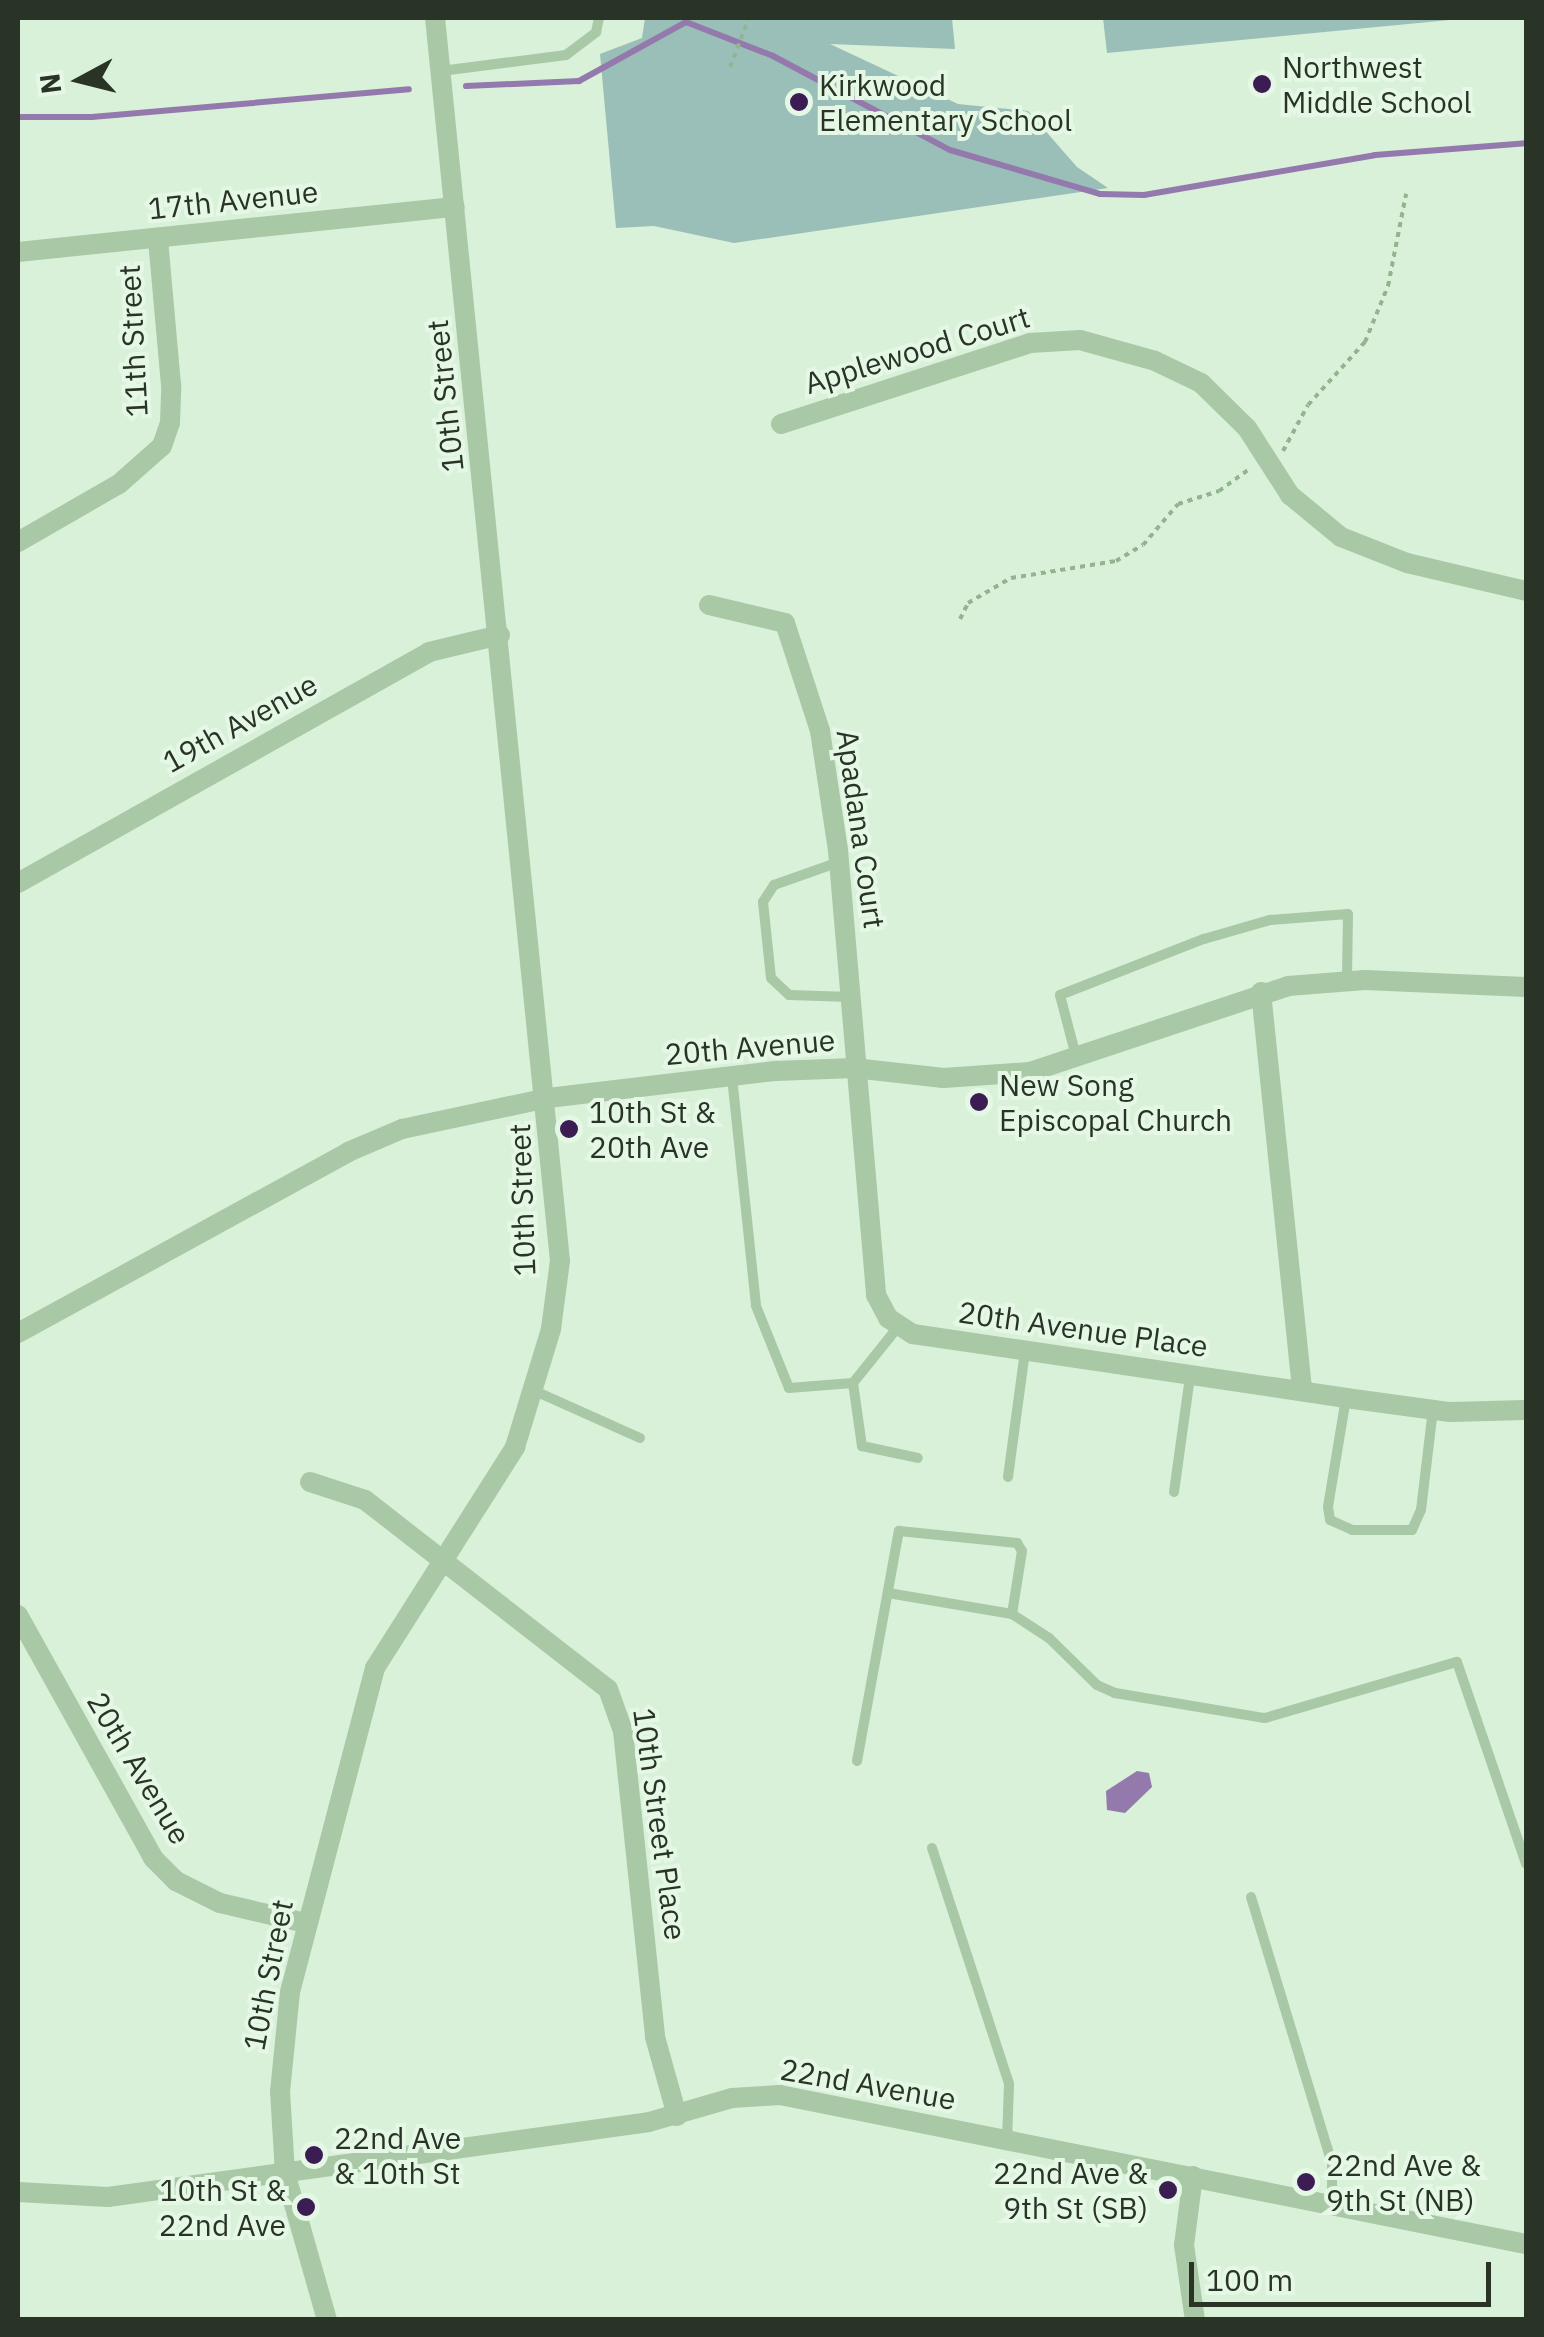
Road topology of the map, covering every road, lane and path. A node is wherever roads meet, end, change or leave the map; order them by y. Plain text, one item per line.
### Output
1 (436, 18) edge
2 (599, 18) edge
3 (750, 18) edge
4 (730, 67) dead end
5 (441, 72) junction
6 (1406, 194) dead end
7 (455, 207) junction
8 (158, 238) junction
9 (18, 252) edge
10 (782, 424) dead end
11 (1266, 460) junction
12 (18, 542) edge
13 (1526, 590) edge
14 (708, 605) dead end
15 (960, 619) dead end
16 (500, 635) junction
17 (839, 862) junction
18 (18, 883) edge
19 (1347, 981) junction
20 (1526, 987) edge
21 (1260, 992) junction
22 (852, 996) junction
23 (1078, 1061) junction
24 (854, 1068) junction
25 (732, 1077) junction
26 (548, 1098) junction
27 (898, 1327) junction
28 (18, 1333) edge
29 (1025, 1350) junction
30 (1190, 1374) junction
31 (853, 1383) junction
32 (535, 1391) junction
33 (1302, 1391) junction
34 (1346, 1398) junction
35 (1433, 1410) junction
36 (1526, 1410) edge
37 (640, 1438) dead end
38 (918, 1458) dead end
39 (1008, 1477) dead end
40 (310, 1482) dead end
41 (1174, 1492) dead end
42 (443, 1559) junction
43 (888, 1593) junction
44 (1012, 1614) junction
45 (18, 1615) edge
46 (857, 1762) dead end
47 (932, 1848) dead end
48 (1526, 1862) edge
49 (1251, 1897) dead end
50 (306, 1923) junction
51 (677, 2116) junction
52 (1008, 2140) junction
53 (285, 2174) junction
54 (1192, 2176) junction
55 (18, 2192) edge
56 (1332, 2204) junction
57 (1526, 2244) edge
58 (327, 2320) edge
59 (1195, 2320) edge

1 - 5 street, 10th Street
2 - 5 lane
3 - 4 path
5 - 7 street, 10th Street
6 - 11 path
7 - 8 street, 17th Avenue
7 - 16 street, 10th Street
8 - 9 street, 17th Avenue
8 - 12 street, 11th Street
10 - 11 street, Applewood Court
11 - 13 street, Applewood Court
11 - 15 path
14 - 17 street, Apadana Court
16 - 18 street, 19th Avenue
16 - 26 street, 10th Street
17 - 22 street, Apadana Court
17 - 22 lane
19 - 20 street, 20th Avenue
19 - 21 street, 20th Avenue
19 - 23 lane
21 - 23 street, 20th Avenue
21 - 33 street
22 - 24 street, Apadana Court
23 - 24 street, 20th Avenue
24 - 25 street, 20th Avenue
24 - 27 street
25 - 26 street, 20th Avenue
25 - 31 lane
26 - 28 street, 20th Avenue
26 - 32 street, 10th Street
27 - 29 street, 20th Avenue Place
27 - 31 lane
29 - 30 street, 20th Avenue Place
29 - 39 lane
30 - 33 street, 20th Avenue Place
30 - 41 lane
31 - 38 lane
32 - 37 lane
32 - 42 street, 10th Street
33 - 34 street, 20th Avenue Place
34 - 35 street, 20th Avenue Place
34 - 35 lane
35 - 36 street, 20th Avenue Place
40 - 42 street, 10th Street Place
42 - 50 street, 10th Street
42 - 51 street, 10th Street Place
43 - 44 lane
43 - 44 lane
43 - 46 lane
44 - 48 lane
45 - 50 street, 20th Avenue
47 - 52 lane
49 - 56 lane
50 - 53 street, 10th Street
51 - 52 street, 22nd Avenue
51 - 53 street, 22nd Avenue
52 - 54 street, 22nd Avenue
53 - 55 street, 22nd Avenue
53 - 58 street, 10th Street
54 - 56 street, 22nd Avenue
54 - 59 street
56 - 57 street, 22nd Avenue

